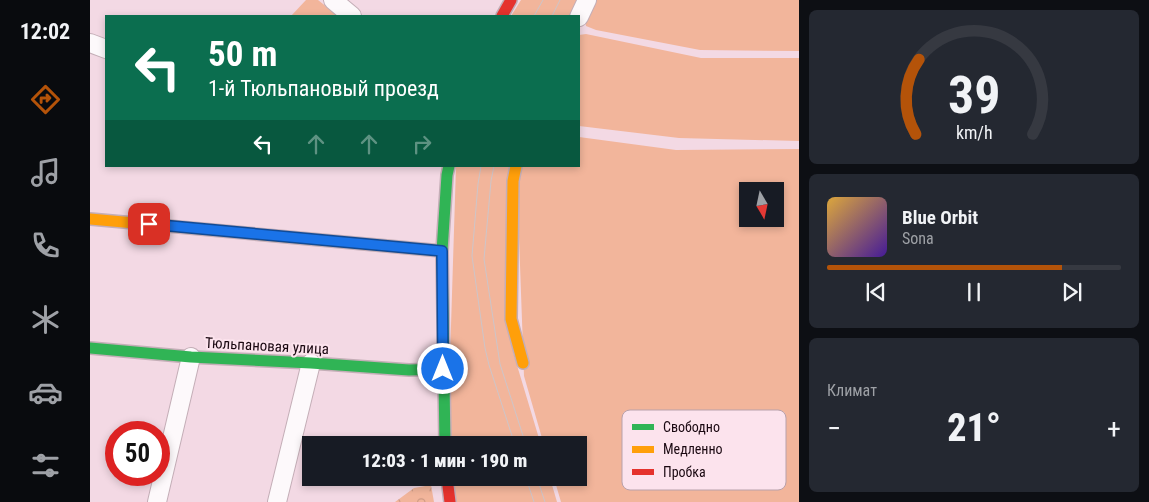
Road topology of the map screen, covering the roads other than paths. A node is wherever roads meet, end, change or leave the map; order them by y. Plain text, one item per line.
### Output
1 (333, 0) edge
2 (511, 0) edge
3 (587, 0) edge
4 (351, 15) edge
5 (503, 15) edge
6 (580, 15) edge
7 (90, 43) edge
8 (105, 49) edge
9 (449, 167) edge
10 (516, 167) edge
11 (90, 219) edge
12 (442, 251) junction
13 (90, 348) edge
14 (191, 357) junction
15 (310, 363) junction
16 (523, 363) dead end
17 (443, 369) junction
18 (445, 436) edge
19 (448, 486) edge
20 (157, 502) edge
21 (277, 502) edge
22 (450, 502) edge

1 - 4 street
2 - 5 street
3 - 6 street
7 - 8 street
9 - 12 street
10 - 16 street
11 - 12 street
12 - 17 street
13 - 14 street, Тюльпановая улица
14 - 15 street, Тюльпановая улица
14 - 20 street
15 - 17 street, Тюльпановая улица
15 - 21 street
17 - 18 street
19 - 22 street

